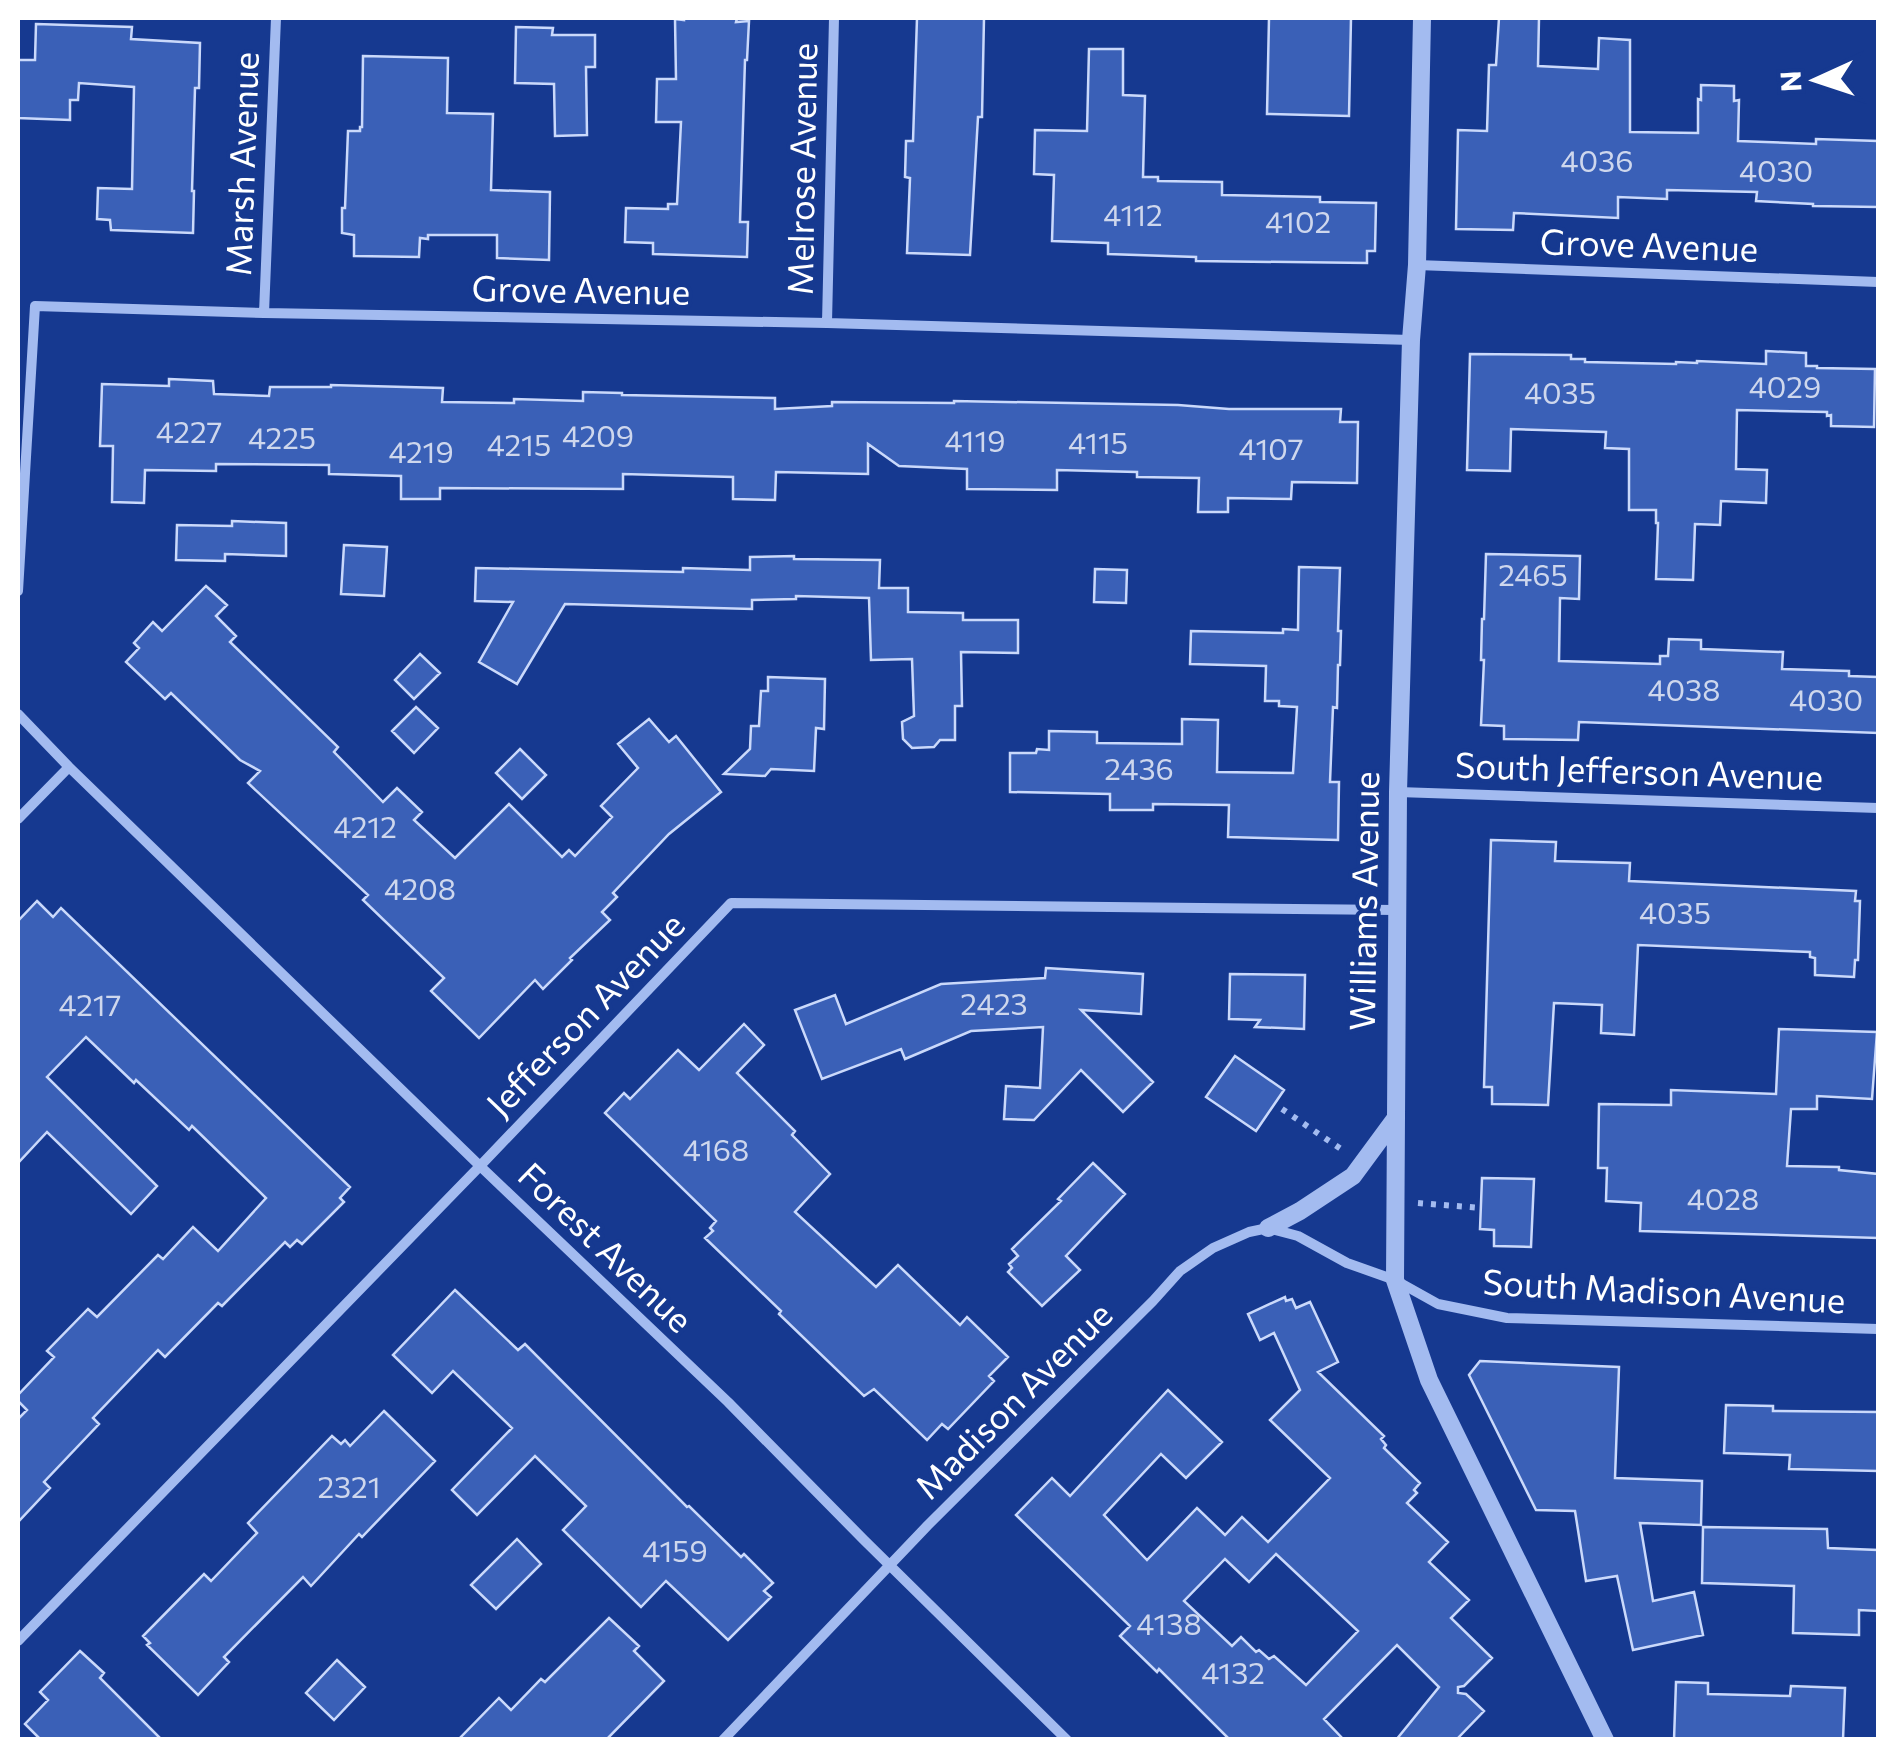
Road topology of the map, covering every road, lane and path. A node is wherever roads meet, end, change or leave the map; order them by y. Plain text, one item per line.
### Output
1 (276, 18) edge
2 (834, 18) edge
3 (1422, 18) edge
4 (1417, 265) junction
5 (1878, 282) edge
6 (264, 313) junction
7 (827, 322) junction
8 (1410, 340) junction
9 (18, 591) edge
10 (18, 714) edge
11 (68, 767) junction
12 (1398, 792) junction
13 (1878, 808) edge
14 (18, 819) edge
15 (1396, 910) junction
16 (1282, 1109) dead end
17 (1396, 1119) junction
18 (1341, 1149) dead end
19 (480, 1166) junction
20 (1417, 1203) dead end
21 (1481, 1208) dead end
22 (1268, 1228) junction
23 (1395, 1280) junction
24 (1878, 1329) edge
25 (890, 1566) junction
26 (18, 1642) edge
27 (724, 1740) edge
28 (1067, 1740) edge
29 (1605, 1740) edge

1 - 6 street, Marsh Avenue
2 - 7 street, Melrose Avenue
3 - 4 street, Williams Avenue
4 - 5 street, Grove Avenue
4 - 8 street, Williams Avenue
6 - 7 street, Grove Avenue
6 - 9 street, Grove Avenue
7 - 8 street, Grove Avenue
8 - 12 street, Williams Avenue
10 - 11 street, Forest Avenue
11 - 14 street
11 - 19 street, Forest Avenue
12 - 13 street, South Jefferson Avenue
12 - 15 street, Williams Avenue
15 - 17 street, Williams Avenue
15 - 19 street, Jefferson Avenue
16 - 18 path
17 - 22 street
17 - 23 street, Williams Avenue
19 - 25 street, Forest Avenue
19 - 26 street, Jefferson Avenue
20 - 21 path
22 - 23 street
22 - 25 street, Madison Avenue
23 - 24 street, South Madison Avenue
23 - 29 street, Williams Avenue
25 - 27 street, Madison Avenue
25 - 28 street, Forest Avenue

